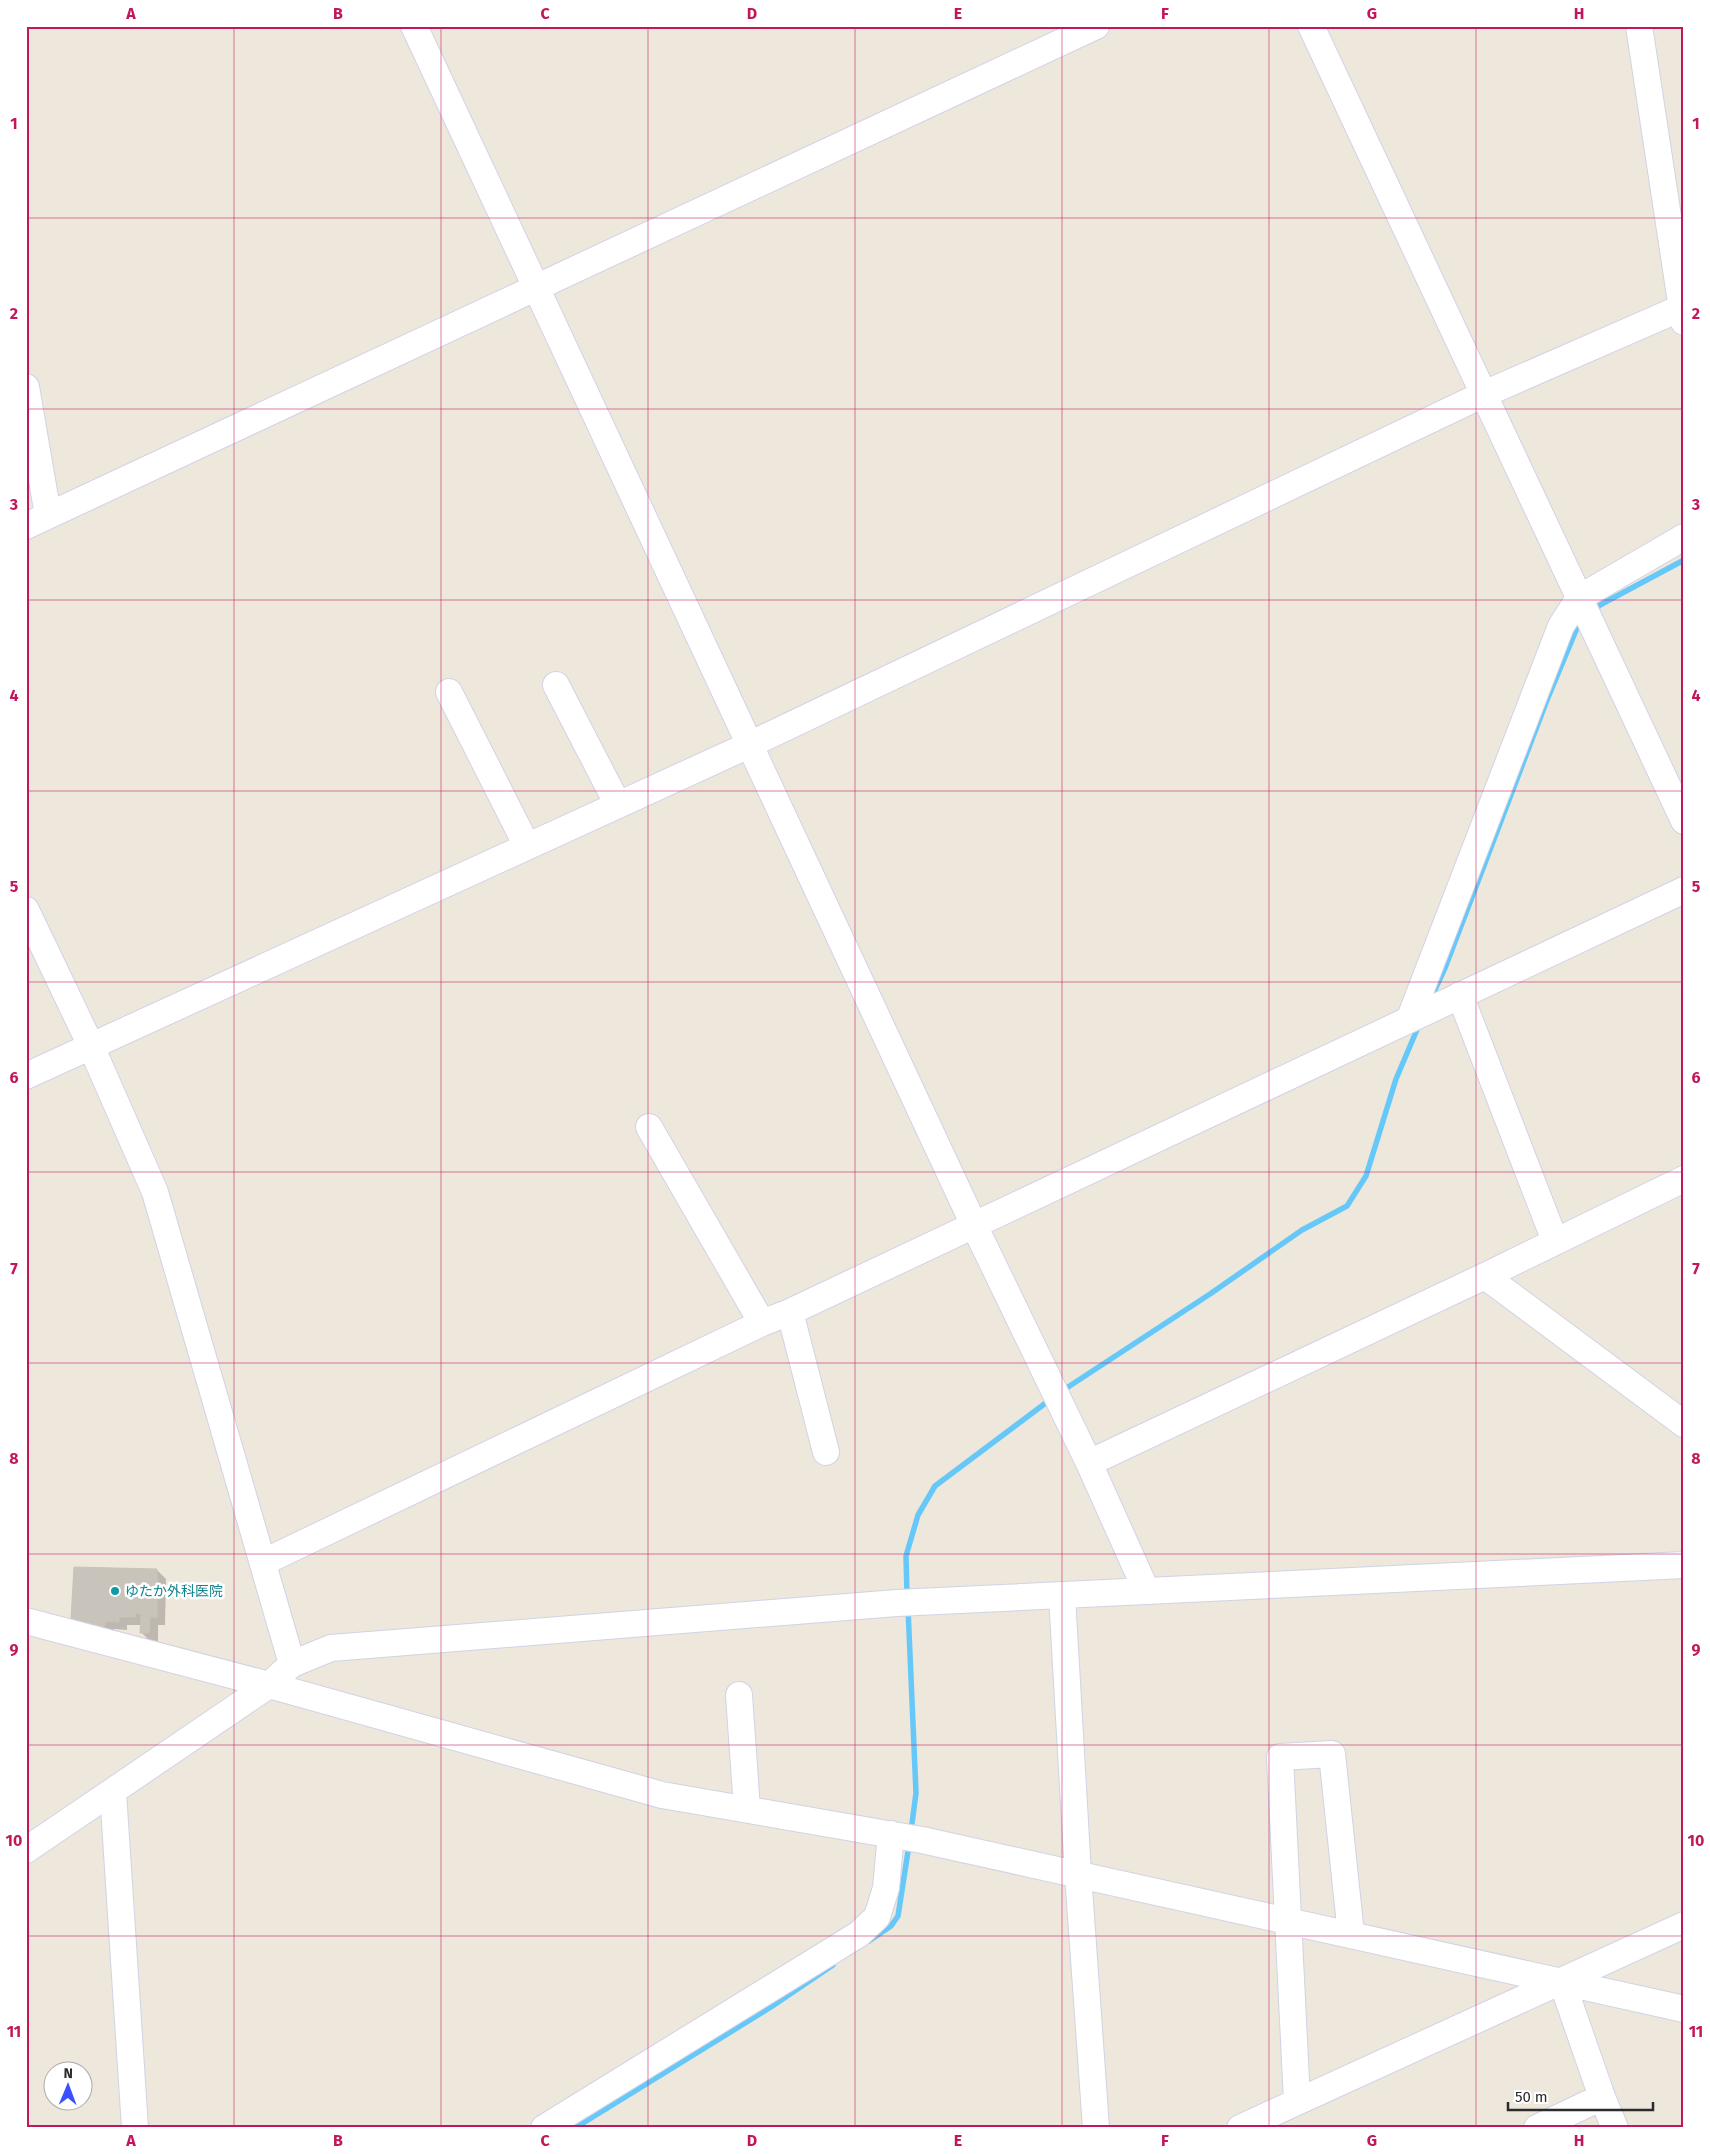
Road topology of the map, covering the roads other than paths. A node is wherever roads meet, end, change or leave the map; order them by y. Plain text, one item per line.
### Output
1 (414, 26) edge
2 (1096, 26) edge
3 (1310, 26) edge
4 (1640, 26) edge
5 (537, 288) junction
6 (1683, 315) edge
7 (26, 388) edge
8 (1482, 395) junction
9 (37, 520) edge
10 (1684, 537) edge
11 (1581, 602) junction
12 (556, 685) dead end
13 (449, 692) dead end
14 (749, 745) junction
15 (618, 805) junction
16 (1684, 821) edge
17 (527, 846) junction
18 (1684, 890) edge
19 (26, 910) edge
20 (1451, 999) junction
21 (1413, 1016) junction
22 (91, 1046) junction
23 (26, 1076) edge
24 (648, 1127) dead end
25 (1684, 1179) edge
26 (974, 1225) junction
27 (1555, 1241) junction
28 (1485, 1276) junction
29 (790, 1312) junction
30 (762, 1323) junction
31 (1684, 1424) edge
32 (826, 1452) dead end
33 (1090, 1464) junction
34 (264, 1562) junction
35 (1684, 1565) edge
36 (1146, 1590) junction
37 (1062, 1596) junction
38 (26, 1621) edge
39 (292, 1664) junction
40 (269, 1686) junction
41 (739, 1695) dead end
42 (113, 1792) junction
43 (747, 1809) junction
44 (904, 1837) junction
45 (26, 1850) edge
46 (1078, 1874) junction
47 (1287, 1922) junction
48 (1684, 1925) edge
49 (1351, 1934) junction
50 (1562, 1982) junction
51 (1684, 2009) edge
52 (1602, 2097) junction
53 (1298, 2101) junction
54 (134, 2128) edge
55 (544, 2128) edge
56 (1096, 2128) edge
57 (1240, 2128) edge
58 (1537, 2128) edge
59 (1615, 2128) edge

1 - 5 street
2 - 5 street
3 - 8 street
4 - 6 street
5 - 9 street
5 - 14 street
6 - 8 street
7 - 9 street
8 - 11 street
8 - 14 street
10 - 11 street
11 - 16 street
11 - 21 street
12 - 15 street
13 - 17 street
14 - 15 street
14 - 26 street
15 - 17 street
17 - 22 street
18 - 20 street
19 - 22 street
20 - 21 street
20 - 27 street
21 - 26 street
22 - 23 street
22 - 34 street
24 - 30 street
25 - 27 street
26 - 29 street
26 - 33 street
27 - 28 street
28 - 31 street
28 - 33 street
29 - 30 street
29 - 32 street
30 - 34 street
33 - 36 street
34 - 39 street
35 - 36 street
36 - 37 street
37 - 39 street
37 - 46 street
38 - 40 street
39 - 40 street
40 - 42 street
40 - 43 street
41 - 43 street
42 - 45 street
42 - 54 street
43 - 44 street
44 - 46 street
44 - 55 street
46 - 47 street
46 - 56 street
47 - 49 street
47 - 49 street
47 - 53 street
48 - 50 street
49 - 50 street
50 - 51 street
50 - 52 street
50 - 53 street
52 - 58 street
52 - 59 street
53 - 57 street

